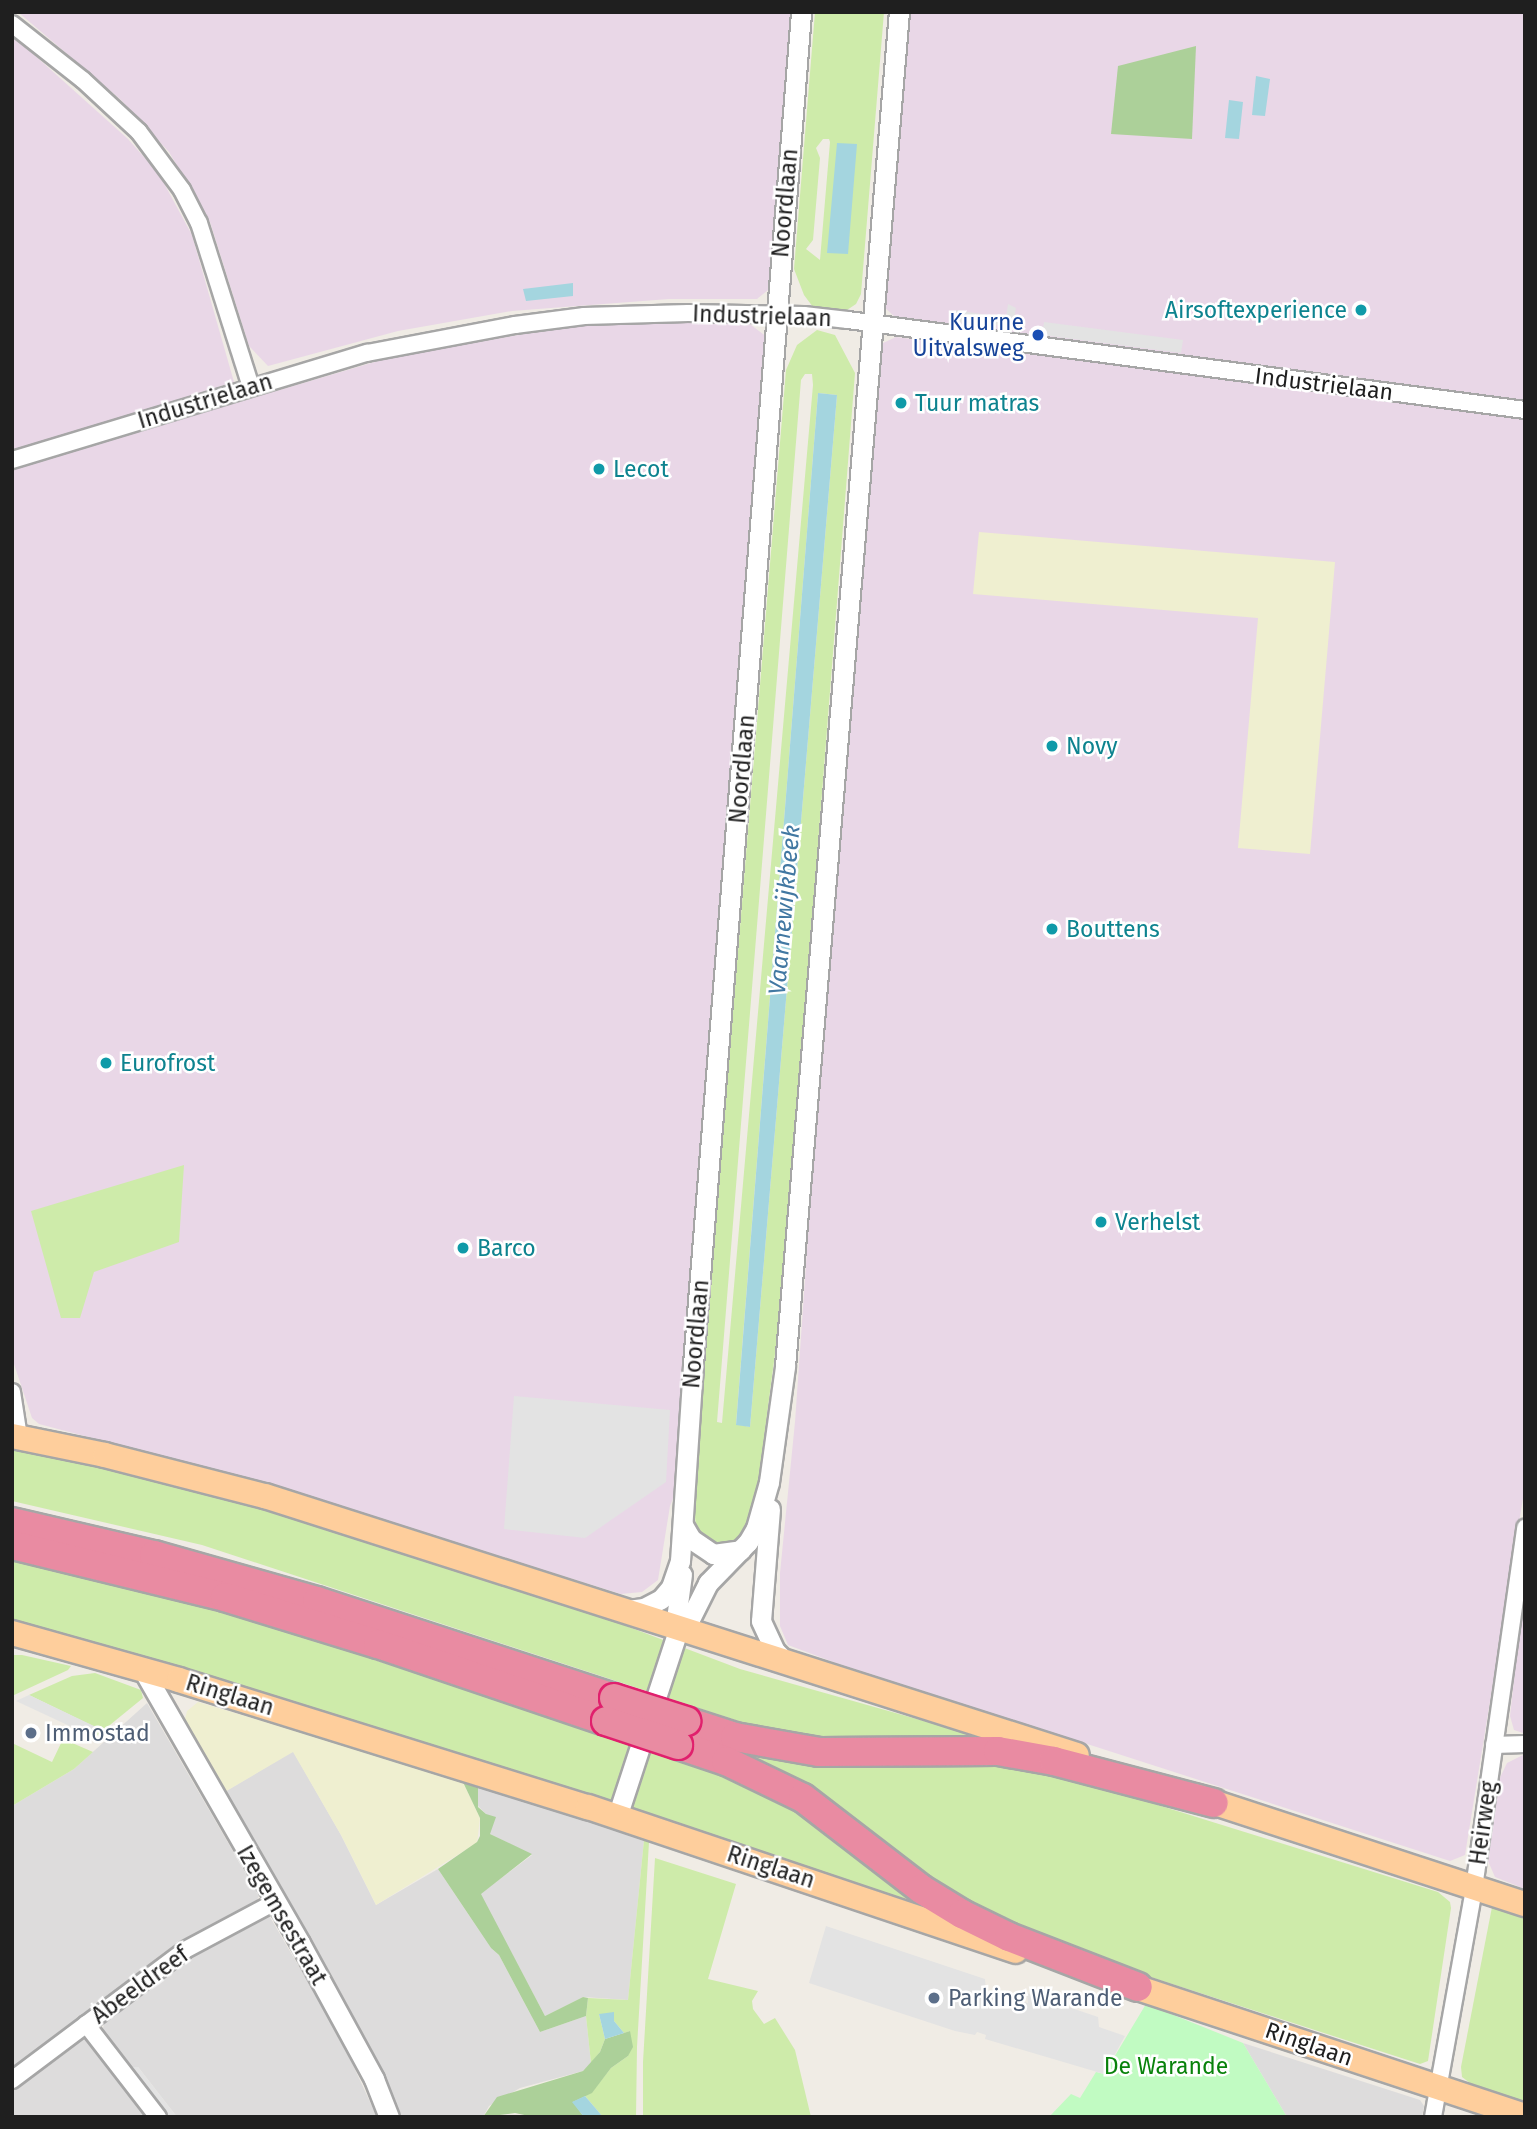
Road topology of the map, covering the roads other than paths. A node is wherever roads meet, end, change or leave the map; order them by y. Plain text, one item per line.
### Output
1 (801, 12) edge
2 (899, 12) edge
3 (12, 24) edge
4 (776, 314) junction
5 (873, 325) junction
6 (251, 387) junction
7 (1525, 410) edge
8 (12, 460) edge
9 (12, 1392) edge
10 (16, 1437) edge
11 (769, 1482) junction
12 (12, 1522) edge
13 (683, 1525) junction
14 (1525, 1528) edge
15 (12, 1545) edge
16 (741, 1550) junction
17 (680, 1561) junction
18 (628, 1610) junction
19 (679, 1627) junction
20 (12, 1633) edge
21 (788, 1664) junction
22 (143, 1670) junction
23 (179, 1680) junction
24 (610, 1709) junction
25 (167, 1716) junction
26 (682, 1733) junction
27 (1525, 1744) edge
28 (1494, 1745) junction
29 (1214, 1803) junction
30 (617, 1817) junction
31 (1474, 1888) junction
32 (275, 1902) junction
33 (1525, 1905) edge
34 (1138, 1987) junction
35 (86, 2024) junction
36 (12, 2080) edge
37 (1439, 2088) junction
38 (1525, 2116) edge
39 (158, 2117) edge
40 (389, 2117) edge
41 (1433, 2117) edge

1 - 4 street, Noordlaan
2 - 5 street, Noordlaan
3 - 6 street
4 - 5 street, Industrielaan
4 - 6 street, Industrielaan
4 - 13 street, Noordlaan
5 - 7 street, Industrielaan
5 - 11 street, Noordlaan
6 - 8 street, Industrielaan
9 - 10 street
10 - 18 main road
11 - 16 street, Noordlaan
11 - 21 street, Noordlaan
12 - 24 highway
13 - 16 street
13 - 17 street, Noordlaan
14 - 28 street, Heirweg
15 - 24 highway
16 - 19 street, Noordlaan
17 - 18 street, Noordlaan
17 - 19 street, Noordlaan
18 - 19 main road
19 - 21 main road
19 - 30 street, Noordlaan
20 - 22 main road, Ringlaan
21 - 29 main road
22 - 23 main road, Ringlaan
22 - 25 street, Izegemsestraat
23 - 25 street
23 - 30 main road, Ringlaan
24 - 26 highway, bridge
25 - 32 street, Izegemsestraat
26 - 29 highway
26 - 34 highway
27 - 28 street
28 - 31 street, Heirweg
29 - 31 main road
30 - 34 main road, Ringlaan
31 - 33 main road
31 - 37 street, Heirweg
32 - 35 street, Abeeldreef
32 - 40 street, Izegemsestraat
34 - 37 main road, Ringlaan
35 - 36 street, Abeeldreef
35 - 39 street
37 - 38 main road, Ringlaan
37 - 41 street, Heirweg

